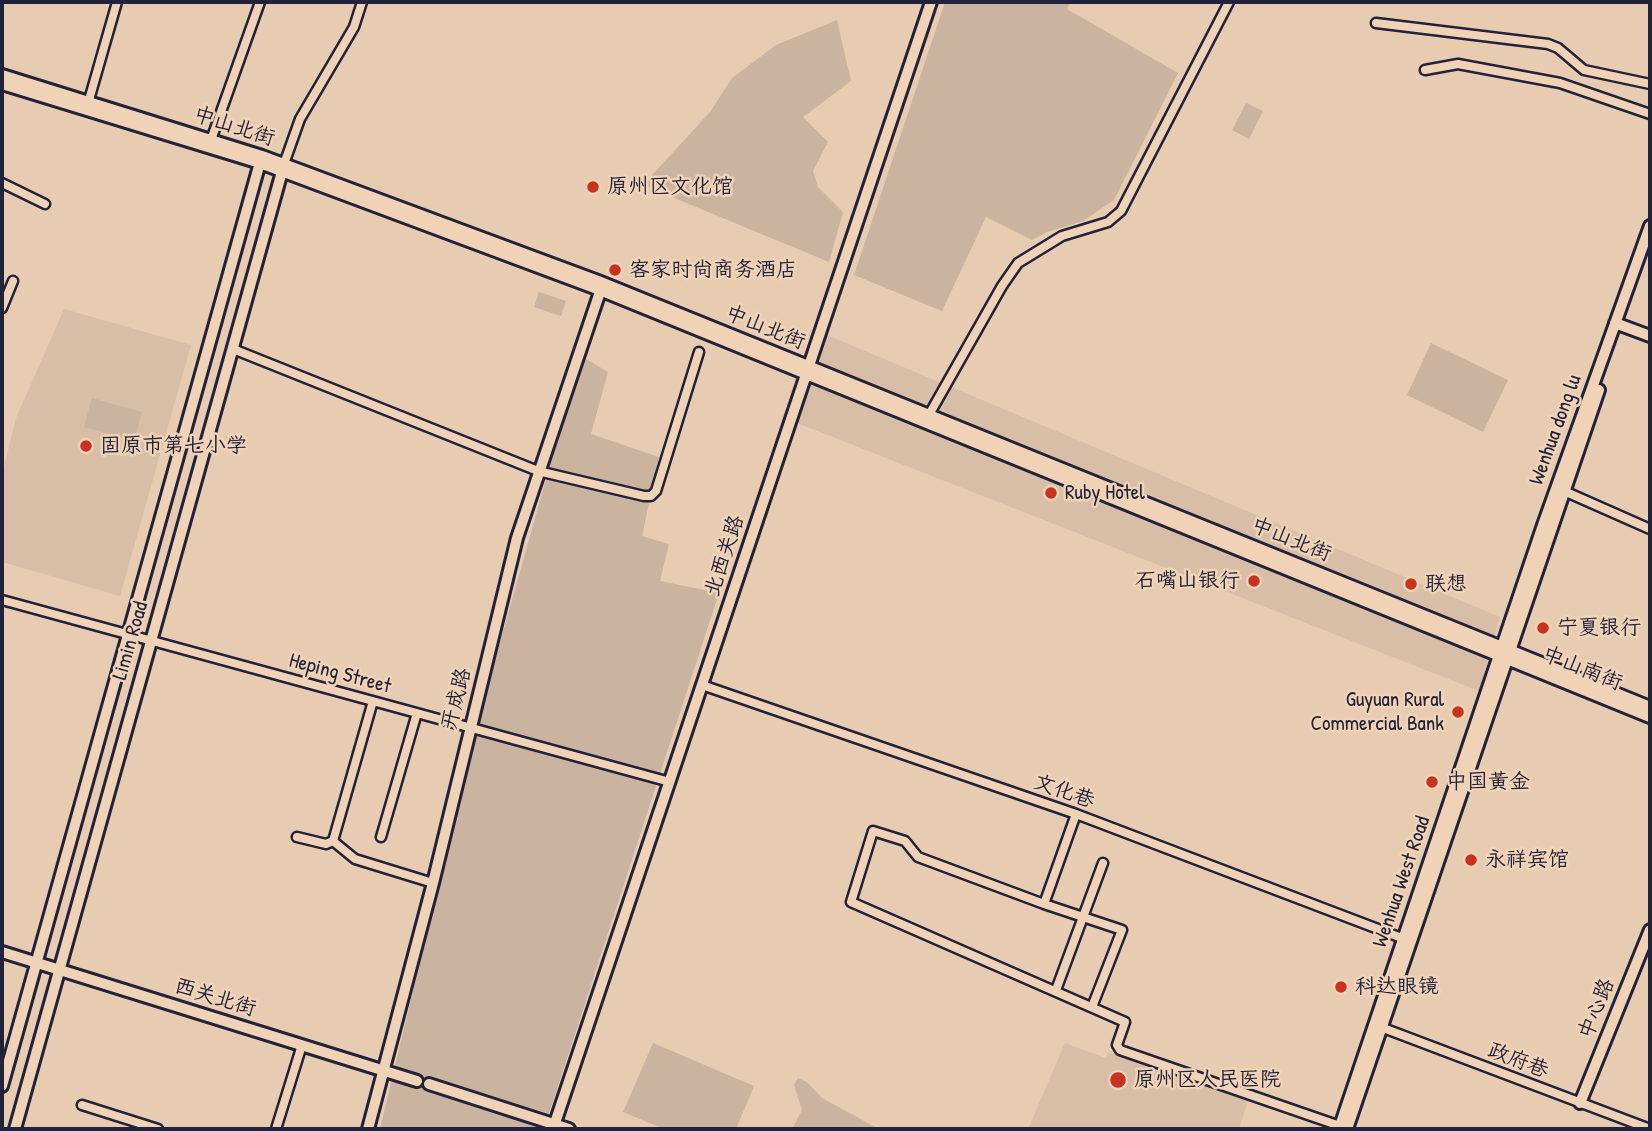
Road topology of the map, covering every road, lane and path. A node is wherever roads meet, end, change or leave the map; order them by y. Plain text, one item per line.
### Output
1 (117, 2) edge
2 (260, 2) edge
3 (362, 2) edge
4 (931, 2) edge
5 (1229, 2) edge
6 (1376, 23) dead end
7 (1425, 70) dead end
8 (2, 75) edge
9 (2, 84) edge
10 (1650, 84) edge
11 (89, 100) junction
12 (1650, 114) edge
13 (211, 140) junction
14 (261, 160) junction
15 (283, 168) junction
16 (2, 183) edge
17 (45, 204) dead end
18 (1650, 226) edge
19 (1650, 246) edge
20 (13, 281) dead end
21 (601, 287) junction
22 (2, 308) edge
23 (1618, 324) junction
24 (1650, 336) edge
25 (233, 349) junction
26 (699, 352) dead end
27 (808, 370) junction
28 (930, 413) junction
29 (538, 471) junction
30 (1564, 491) junction
31 (166, 498) junction
32 (189, 505) junction
33 (1650, 529) edge
34 (2, 600) edge
35 (128, 635) junction
36 (151, 641) junction
37 (1505, 655) junction
38 (702, 685) junction
39 (373, 701) junction
40 (1650, 707) edge
41 (417, 713) junction
42 (1650, 717) edge
43 (469, 726) junction
44 (95, 754) junction
45 (118, 760) junction
46 (670, 782) junction
47 (1076, 814) junction
48 (74, 829) junction
49 (96, 837) junction
50 (298, 837) dead end
51 (381, 837) dead end
52 (334, 841) junction
53 (1103, 863) dead end
54 (433, 883) junction
55 (1044, 904) junction
56 (1083, 917) junction
57 (1650, 930) edge
58 (1407, 941) junction
59 (2, 953) edge
60 (36, 963) junction
61 (59, 970) junction
62 (1056, 990) junction
63 (1092, 1007) junction
64 (1378, 1026) junction
65 (302, 1045) junction
66 (386, 1071) junction
67 (3, 1083) edge
68 (26, 1087) junction
69 (1580, 1103) junction
70 (82, 1105) dead end
71 (555, 1123) junction
72 (1342, 1128) edge
73 (15, 1129) edge
74 (158, 1129) edge
75 (275, 1129) edge
76 (368, 1129) edge
77 (569, 1129) edge
78 (1650, 1129) edge

1 - 11 street
2 - 13 street
3 - 15 street
4 - 27 street, 北西关路
5 - 28 street
6 - 10 street
7 - 12 street
8 - 11 street, 中山北街
9 - 14 street, 中山北街
11 - 13 street, 中山北街
13 - 14 street, 中山北街
14 - 15 street, 中山北街
14 - 31 street, Limin Road
15 - 21 street, 中山北街
15 - 25 street, Limin Road
16 - 17 street
18 - 23 street, Wenhua dong lu
19 - 23 street, Wenhua dong lu
20 - 22 street
21 - 27 street, 中山北街
21 - 29 street, 开成路
23 - 24 street
23 - 30 street, Wenhua dong lu
23 - 37 street, Wenhua dong lu
25 - 29 street
25 - 32 street, Limin Road
26 - 29 street
27 - 28 street, 中山北街
27 - 37 street, 中山北街
27 - 38 street, 北西关路
28 - 37 street, 中山北街
29 - 43 street, 开成路
30 - 33 street
30 - 37 street, Wenhua dong lu
31 - 32 street
31 - 35 street, Limin Road
32 - 36 street, Limin Road
34 - 35 street, Heping Street
35 - 36 street, Heping Street
35 - 44 street, Limin Road
36 - 39 street, Heping Street
36 - 45 street, Limin Road
37 - 40 street, 中山南街
37 - 42 street, 中山南街
37 - 58 street, Wenhua West Road
38 - 46 street, 北西关路
38 - 47 street, 文化巷
39 - 41 street, Heping Street
39 - 52 street
41 - 43 street, Heping Street
41 - 51 street
43 - 46 street, Heping Street
43 - 54 street, 开成路
44 - 45 street
44 - 48 street, Limin Road
45 - 49 street, Limin Road
46 - 71 street, 北西关路
47 - 55 street
47 - 58 street, 文化巷
48 - 49 street
48 - 60 street, Limin Road
49 - 61 street, Limin Road
50 - 52 street
52 - 54 street
53 - 56 street
54 - 66 street, 开成路
55 - 56 street
55 - 62 street
56 - 62 street
56 - 63 street
57 - 69 street, 中心路
58 - 64 street, Wenhua West Road
59 - 60 street, 西关北街
60 - 61 street, 西关北街
60 - 67 street, Limin Road
61 - 65 street, 西关北街
61 - 68 street, Limin Road
62 - 63 street
63 - 72 street
64 - 69 street, 政府巷
64 - 72 street, Wenhua West Road
65 - 66 street, 西关北街
65 - 75 street
66 - 71 street, 西关北街
66 - 76 street, 开成路
67 - 68 street
68 - 73 street, Limin Road
69 - 78 street, 政府巷
70 - 74 street
71 - 77 street, 西关北街

